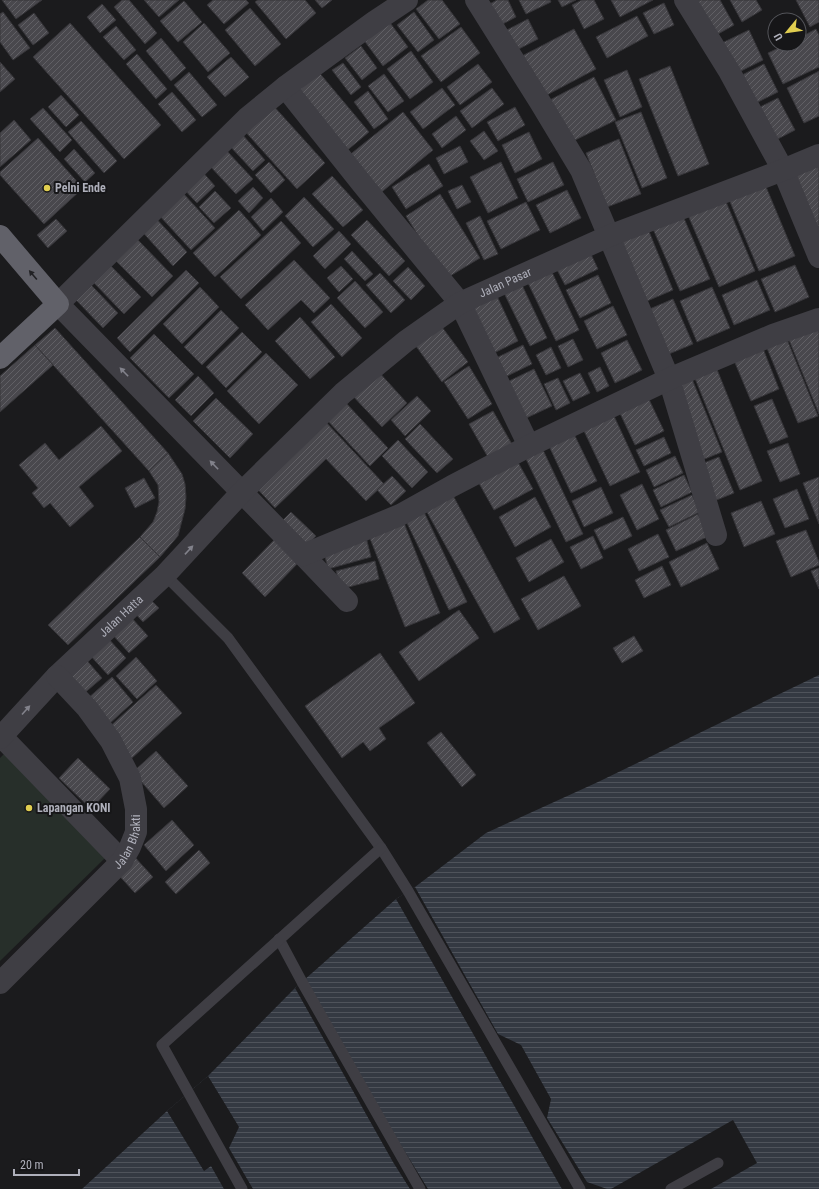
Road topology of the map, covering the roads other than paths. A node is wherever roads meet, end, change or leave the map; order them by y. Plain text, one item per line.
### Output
1 (407, 0) edge
2 (476, 0) edge
3 (685, 0) edge
4 (284, 87) junction
5 (819, 155) edge
6 (783, 170) junction
7 (0, 236) edge
8 (609, 236) junction
9 (819, 257) edge
10 (460, 303) junction
11 (58, 304) junction
12 (819, 319) edge
13 (0, 358) edge
14 (669, 379) junction
15 (529, 446) junction
16 (241, 493) junction
17 (716, 535) dead end
18 (303, 555) junction
19 (165, 575) junction
20 (347, 601) dead end
21 (57, 676) junction
22 (1, 738) edge
23 (381, 848) junction
24 (122, 861) junction
25 (279, 939) junction
26 (0, 982) edge
27 (718, 1162) dead end
28 (242, 1189) edge
29 (420, 1189) edge
30 (580, 1189) edge
31 (671, 1189) edge

1 - 4 street
2 - 8 street
3 - 6 street
4 - 10 street
4 - 11 street
5 - 6 street, Jalan Pasar
6 - 8 street, Jalan Pasar
6 - 9 street
11 -> 7 highway
8 - 10 street, Jalan Pasar
8 - 14 street
10 - 15 street
10 - 16 street, Jalan Pasar
11 - 13 highway
16 -> 11 street
12 - 14 street
14 - 15 street
14 - 17 street
15 - 18 street
16 - 18 street
19 -> 16 street, Jalan Hatta
18 - 20 street
19 - 21 street, Jalan Hatta
19 - 23 lane
22 -> 21 street, Jalan Hatta
21 - 24 street, Jalan Bhakti
22 - 24 street
23 - 25 lane
23 - 30 lane
24 - 26 street, Jalan Bhakti
25 - 28 lane
25 - 29 lane
27 - 31 lane

